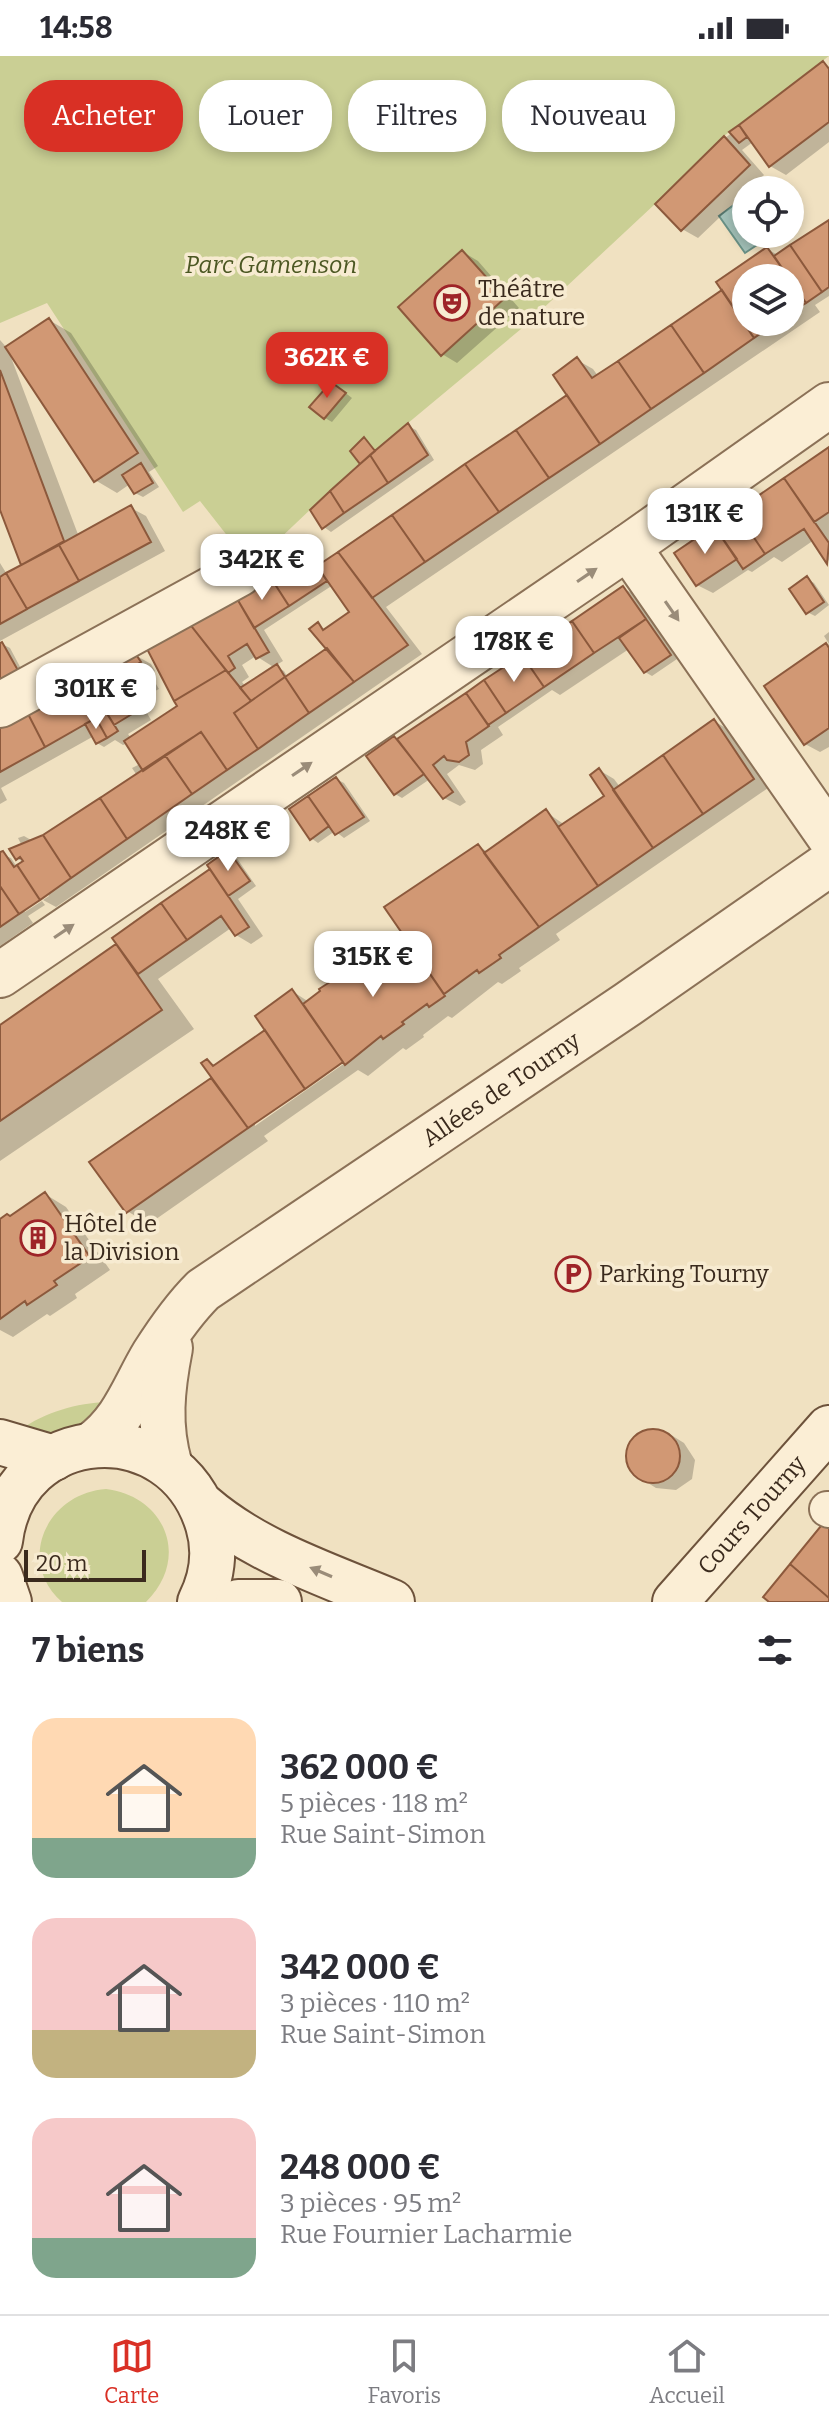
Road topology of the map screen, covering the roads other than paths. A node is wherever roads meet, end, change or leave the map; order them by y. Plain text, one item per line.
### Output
1 (829, 405) edge
2 (628, 547) junction
3 (239, 574) dead end
4 (0, 705) edge
5 (829, 836) edge
6 (829, 864) edge
7 (0, 975) edge
8 (179, 1319) junction
9 (829, 1428) edge
10 (0, 1442) edge
11 (829, 1442) edge
12 (73, 1452) junction
13 (170, 1466) junction
14 (203, 1506) junction
15 (1, 1525) edge
16 (0, 1576) edge
17 (9, 1602) edge
18 (200, 1602) edge
19 (238, 1602) edge
20 (279, 1602) edge
21 (392, 1602) edge
22 (675, 1602) edge
23 (713, 1602) edge

1 - 2 street
2 -> 5 street
7 -> 2 street
3 - 4 street
6 - 8 street, Allées de Tourny
8 - 12 street, Allées de Tourny
8 - 13 street, Allées de Tourny
9 - 22 street, Cours Tourny
10 - 12 street
11 - 23 street, Cours Tourny
12 - 13 street
12 - 15 street, Allées de Tourny
13 - 14 street
14 - 18 street
21 -> 14 street
16 - 17 street
19 - 20 street

